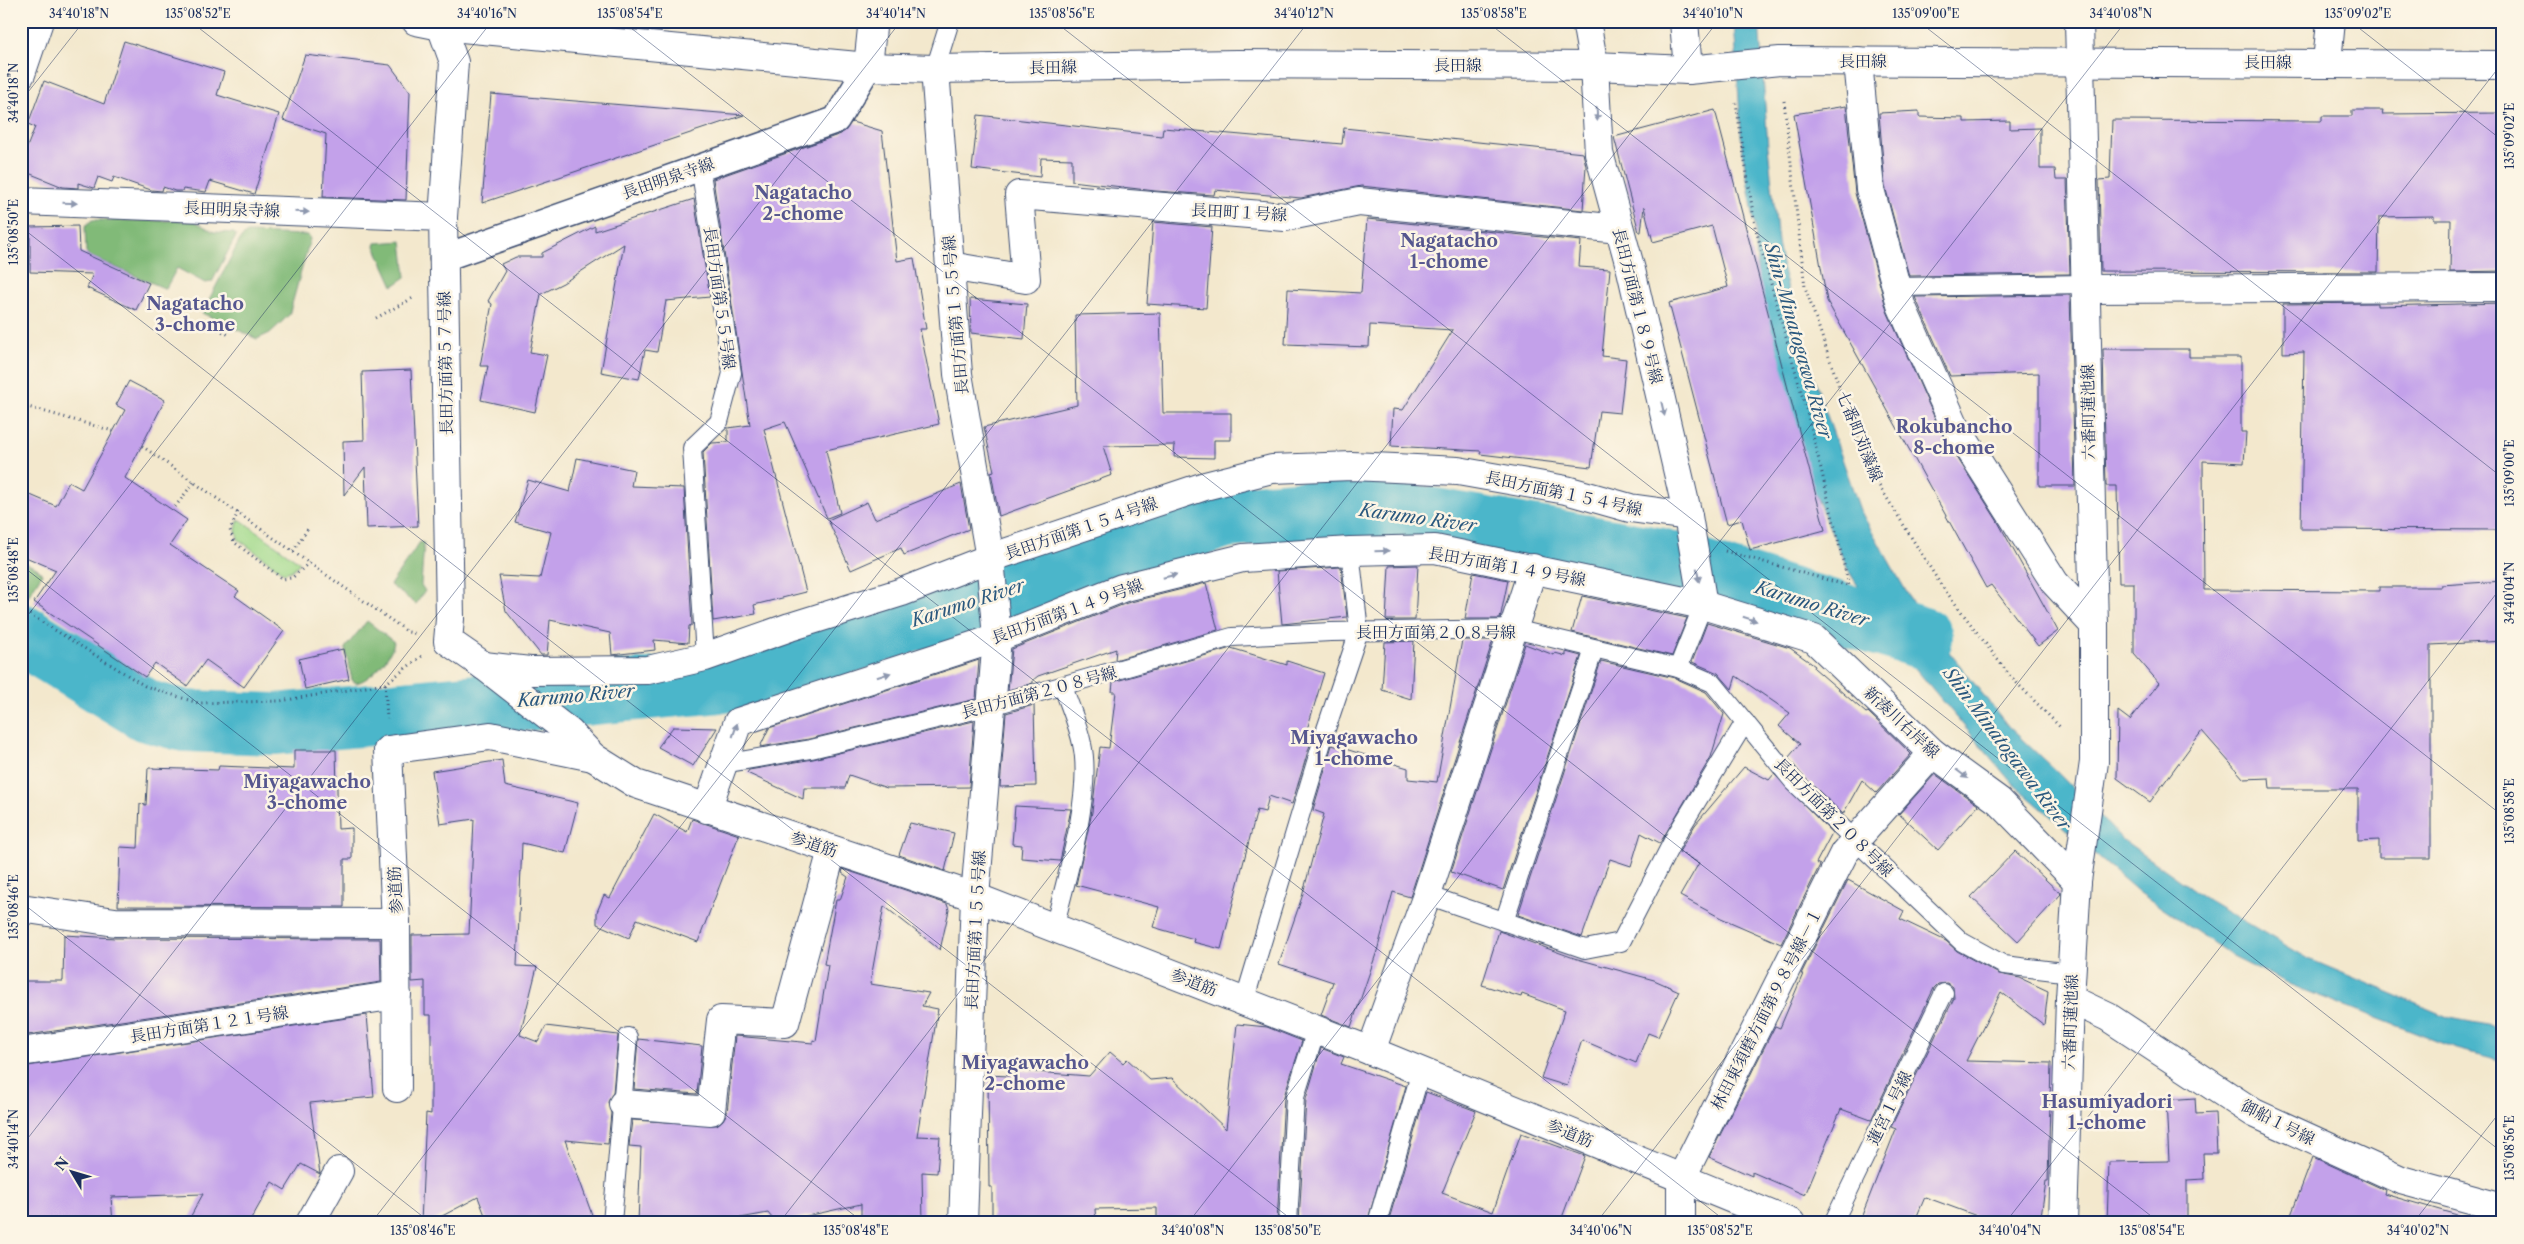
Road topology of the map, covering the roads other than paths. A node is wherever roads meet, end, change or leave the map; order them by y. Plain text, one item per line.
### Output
1 (39, 21) edge
2 (871, 21) edge
3 (950, 21) edge
4 (1586, 21) edge
5 (1684, 21) edge
6 (2079, 21) edge
7 (2330, 21) edge
8 (432, 23) edge
9 (1858, 61) junction
10 (2079, 62) junction
11 (2327, 62) junction
12 (2503, 64) edge
13 (1594, 66) junction
14 (868, 67) junction
15 (935, 69) junction
16 (1688, 70) junction
17 (21, 74) edge
18 (700, 166) junction
19 (21, 201) edge
20 (443, 218) junction
21 (1619, 229) junction
22 (443, 258) junction
23 (950, 266) junction
24 (1896, 287) junction
25 (2086, 287) junction
26 (2503, 287) edge
27 (1688, 516) junction
28 (1350, 551) junction
29 (990, 558) junction
30 (1533, 568) junction
31 (1703, 605) junction
32 (2094, 625) junction
33 (1514, 630) junction
34 (1359, 631) junction
35 (997, 638) junction
36 (1594, 649) junction
37 (705, 657) junction
38 (1678, 668) junction
39 (492, 673) junction
40 (1063, 686) junction
41 (991, 706) junction
42 (1745, 722) junction
43 (1934, 753) junction
44 (593, 756) junction
45 (723, 764) junction
46 (707, 809) junction
47 (1855, 841) junction
48 (832, 850) junction
49 (2077, 881) junction
50 (1427, 896) junction
51 (974, 897) junction
52 (21, 908) edge
53 (396, 922) junction
54 (1504, 922) junction
55 (1054, 928) junction
56 (2071, 986) junction
57 (1944, 992) dead end
58 (397, 995) junction
59 (1244, 1002) junction
60 (1316, 1030) junction
61 (628, 1037) dead end
62 (1371, 1051) junction
63 (21, 1052) edge
64 (1420, 1071) junction
65 (397, 1088) dead end
66 (622, 1104) junction
67 (338, 1172) dead end
68 (1681, 1179) junction
69 (2503, 1208) edge
70 (310, 1223) edge
71 (612, 1223) edge
72 (963, 1223) edge
73 (1288, 1223) edge
74 (1377, 1223) edge
75 (1681, 1223) edge
76 (1791, 1223) edge
77 (1833, 1223) edge
78 (2063, 1223) edge

1 - 17 street
2 - 14 street
3 - 15 lane
4 - 13 street, 長田方面第１８９号線
5 - 16 street
6 - 10 street, 六番町蓮池線
7 - 11 street
8 - 14 street, 長田線
8 - 20 street, 長田方面第５７号線
9 - 10 street, 長田線
9 - 16 street, 長田線
9 - 24 street
10 - 11 street, 長田線
10 - 25 street, 六番町蓮池線
11 - 12 street, 長田線
13 - 15 street, 長田線
13 - 16 street, 長田線
13 -> 21 street, 長田方面第１８９号線
14 - 15 street, 長田線
14 - 18 street, 長田明泉寺線
15 - 23 street, 長田方面第１５５号線
18 - 22 street, 長田明泉寺線
18 - 37 lane, 長田方面第５５号線
19 -> 20 street, 長田明泉寺線
20 - 22 street, 長田方面第５７号線
21 - 23 street, 長田町１号線
21 -> 27 street, 長田方面第１８９号線
22 - 39 street, 長田方面第５７号線
23 - 29 street, 長田方面第１５５号線
24 - 25 lane
24 - 32 street
25 - 26 street
25 - 32 street, 六番町蓮池線
27 - 29 street, 長田方面第１５４号線
27 -> 31 street, 長田方面第１８９号線
28 -> 30 street, 長田方面第１４９号線
28 - 34 lane
35 -> 28 street, 長田方面第１４９号線
29 - 35 street, 長田方面第１５５号線
29 - 37 street, 長田方面第１５４号線
30 - 31 street, 長田方面第１４９号線
30 - 33 street
31 - 38 lane
31 -> 43 street, 新湊川右岸線
32 - 49 street, 六番町蓮池線
33 - 34 lane, 長田方面第２０８号線
33 - 36 lane, 長田方面第２０８号線
33 - 50 street
34 - 40 lane, 長田方面第２０８号線
34 - 59 lane
35 - 41 street, 長田方面第１５５号線
45 -> 35 street, 長田方面第１４９号線
36 - 38 lane, 長田方面第２０８号線
36 - 54 lane
37 - 39 street, 長田方面第１５４号線
38 - 42 lane, 長田方面第２０８号線
39 - 44 street, 参道筋
40 - 41 lane, 長田方面第２０８号線
40 - 55 lane
41 - 45 lane, 長田方面第２０８号線
41 - 51 street, 長田方面第１５５号線
42 - 47 lane, 長田方面第２０８号線
42 - 54 lane
43 - 47 street, 林田東須磨方面第９８号線－１
43 -> 49 street, 新湊川右岸線
44 - 46 street, 参道筋
44 - 53 street, 参道筋
45 - 46 street, 長田方面第１４９号線
46 - 48 street, 参道筋
47 - 56 lane, 長田方面第２０８号線
47 - 68 street, 林田東須磨方面第９８号線－１
48 - 51 street, 参道筋
48 - 66 street
49 - 56 street, 六番町蓮池線
50 - 54 lane
50 - 62 street
51 - 55 street, 参道筋
51 - 72 street, 長田方面第１５５号線
52 - 53 street, 参道筋
53 - 58 street
55 - 59 street, 参道筋
56 - 69 street, 御船１号線
56 - 78 street, 六番町蓮池線
57 - 77 lane, 蓮宮１号線
58 - 63 street, 長田方面第１２１号線
58 - 65 street
59 - 60 street, 参道筋
60 - 62 street, 参道筋
60 - 73 lane
61 - 66 lane
62 - 64 street, 参道筋
64 - 68 street, 参道筋
64 - 74 lane
66 - 71 lane
67 - 70 street
68 - 75 street
68 - 76 street, 参道筋

